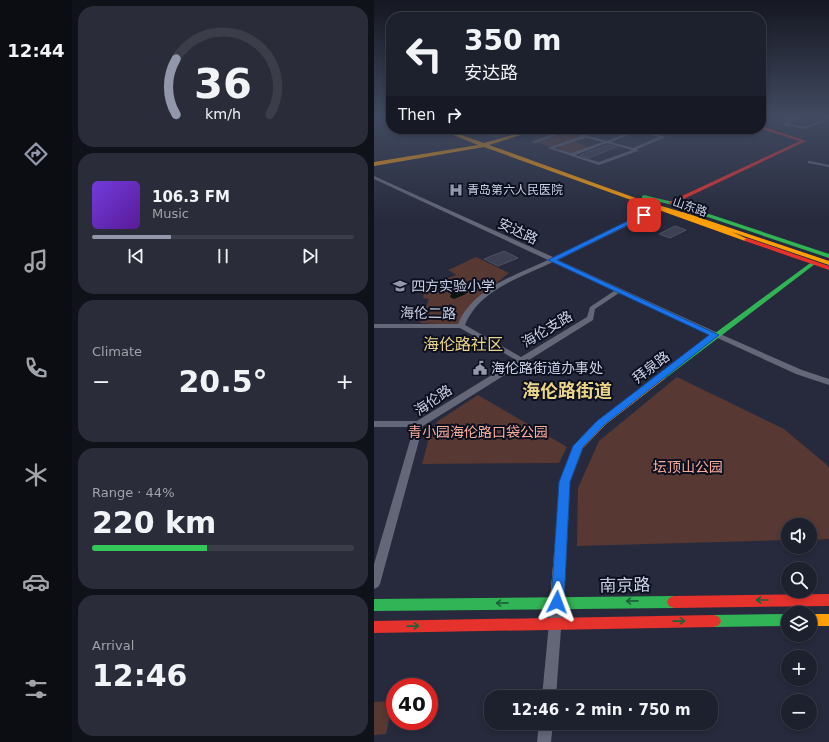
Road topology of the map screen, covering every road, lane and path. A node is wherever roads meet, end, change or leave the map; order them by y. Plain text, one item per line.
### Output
1 (443, 151) edge
2 (503, 151) edge
3 (506, 151) edge
4 (558, 151) edge
5 (582, 151) edge
6 (634, 151) edge
7 (783, 151) edge
8 (570, 155) junction
9 (810, 162) dead end
10 (374, 164) edge
11 (829, 166) edge
12 (374, 177) edge
13 (645, 197) junction
14 (635, 200) junction
15 (671, 203) junction
16 (658, 209) junction
17 (690, 214) junction
18 (829, 256) edge
19 (829, 259) edge
20 (552, 260) junction
21 (813, 262) junction
22 (829, 263) edge
23 (829, 268) edge
24 (620, 290) junction
25 (374, 326) edge
26 (460, 326) junction
27 (715, 335) junction
28 (521, 360) junction
29 (829, 382) edge
30 (374, 424) edge
31 (419, 424) junction
32 (374, 584) edge
33 (829, 600) edge
34 (557, 602) junction
35 (374, 605) edge
36 (781, 620) edge
37 (817, 620) edge
38 (829, 620) edge
39 (556, 623) junction
40 (374, 627) edge
41 (550, 690) edge
42 (545, 730) edge
43 (544, 742) edge

1 - 10 main road
2 - 14 main road, 山东路
3 - 13 main road, 山东路
4 - 8 street
5 - 8 street
6 - 8 street
7 - 15 main road
9 - 11 street
12 - 20 street, 安达路
13 - 15 main road, 山东路
13 - 17 main road
14 - 16 main road, 山东路
14 - 17 main road
15 - 18 main road, 山东路
16 - 20 street
16 - 21 main road, 山东路
17 - 19 main road
17 - 22 main road
20 - 24 street, 安达路
20 - 26 street
21 - 23 main road, 山东路
21 - 27 main road, 拜泉路
24 - 27 street, 安达路
24 - 28 street, 海伦支路
25 - 26 street, 海伦二路
26 - 28 street, 海伦二路
27 - 29 street, 安达路
27 - 34 main road, 拜泉路
28 - 31 street, 海伦路
30 - 31 street
31 - 32 street, 海伦路
33 -> 34 main road, 南京路
34 -> 35 main road, 南京路
34 - 39 street
39 -> 36 main road
37 - 38 main road
40 -> 39 main road
39 - 41 street
42 - 43 street

